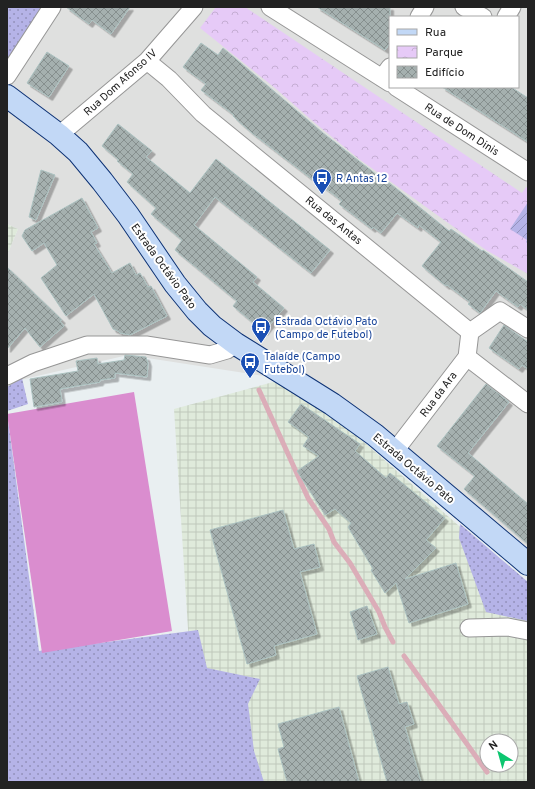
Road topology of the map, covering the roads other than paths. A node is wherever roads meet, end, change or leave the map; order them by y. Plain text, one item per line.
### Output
1 (52, 7) edge
2 (194, 7) edge
3 (270, 7) edge
4 (425, 7) edge
5 (464, 7) edge
6 (512, 7) edge
7 (420, 16) edge
8 (481, 16) edge
9 (507, 16) edge
10 (147, 61) junction
11 (7, 76) edge
12 (389, 79) edge
13 (402, 88) edge
14 (7, 96) edge
15 (60, 135) junction
16 (528, 172) edge
17 (528, 330) edge
18 (470, 332) junction
19 (236, 344) junction
20 (467, 357) junction
21 (7, 376) edge
22 (528, 404) edge
23 (394, 452) junction
24 (528, 564) edge
25 (469, 628) dead end
26 (528, 630) edge

1 - 11 street
2 - 10 street, Rua Dom Afonso IV
3 - 12 street, Rua de Dom Dinis
4 - 7 street
5 - 8 street
6 - 9 street
10 - 15 street, Rua Dom Afonso IV
10 - 18 street, Rua das Antas
13 - 16 street, Rua de Dom Dinis
14 - 15 street, Estrada Octávio Pato
15 - 19 street, Estrada Octávio Pato
17 - 18 street
18 - 20 street
19 - 21 street
19 - 23 street, Estrada Octávio Pato
20 - 22 street
20 - 23 street, Rua da Ara
23 - 24 street, Estrada Octávio Pato
25 - 26 street

